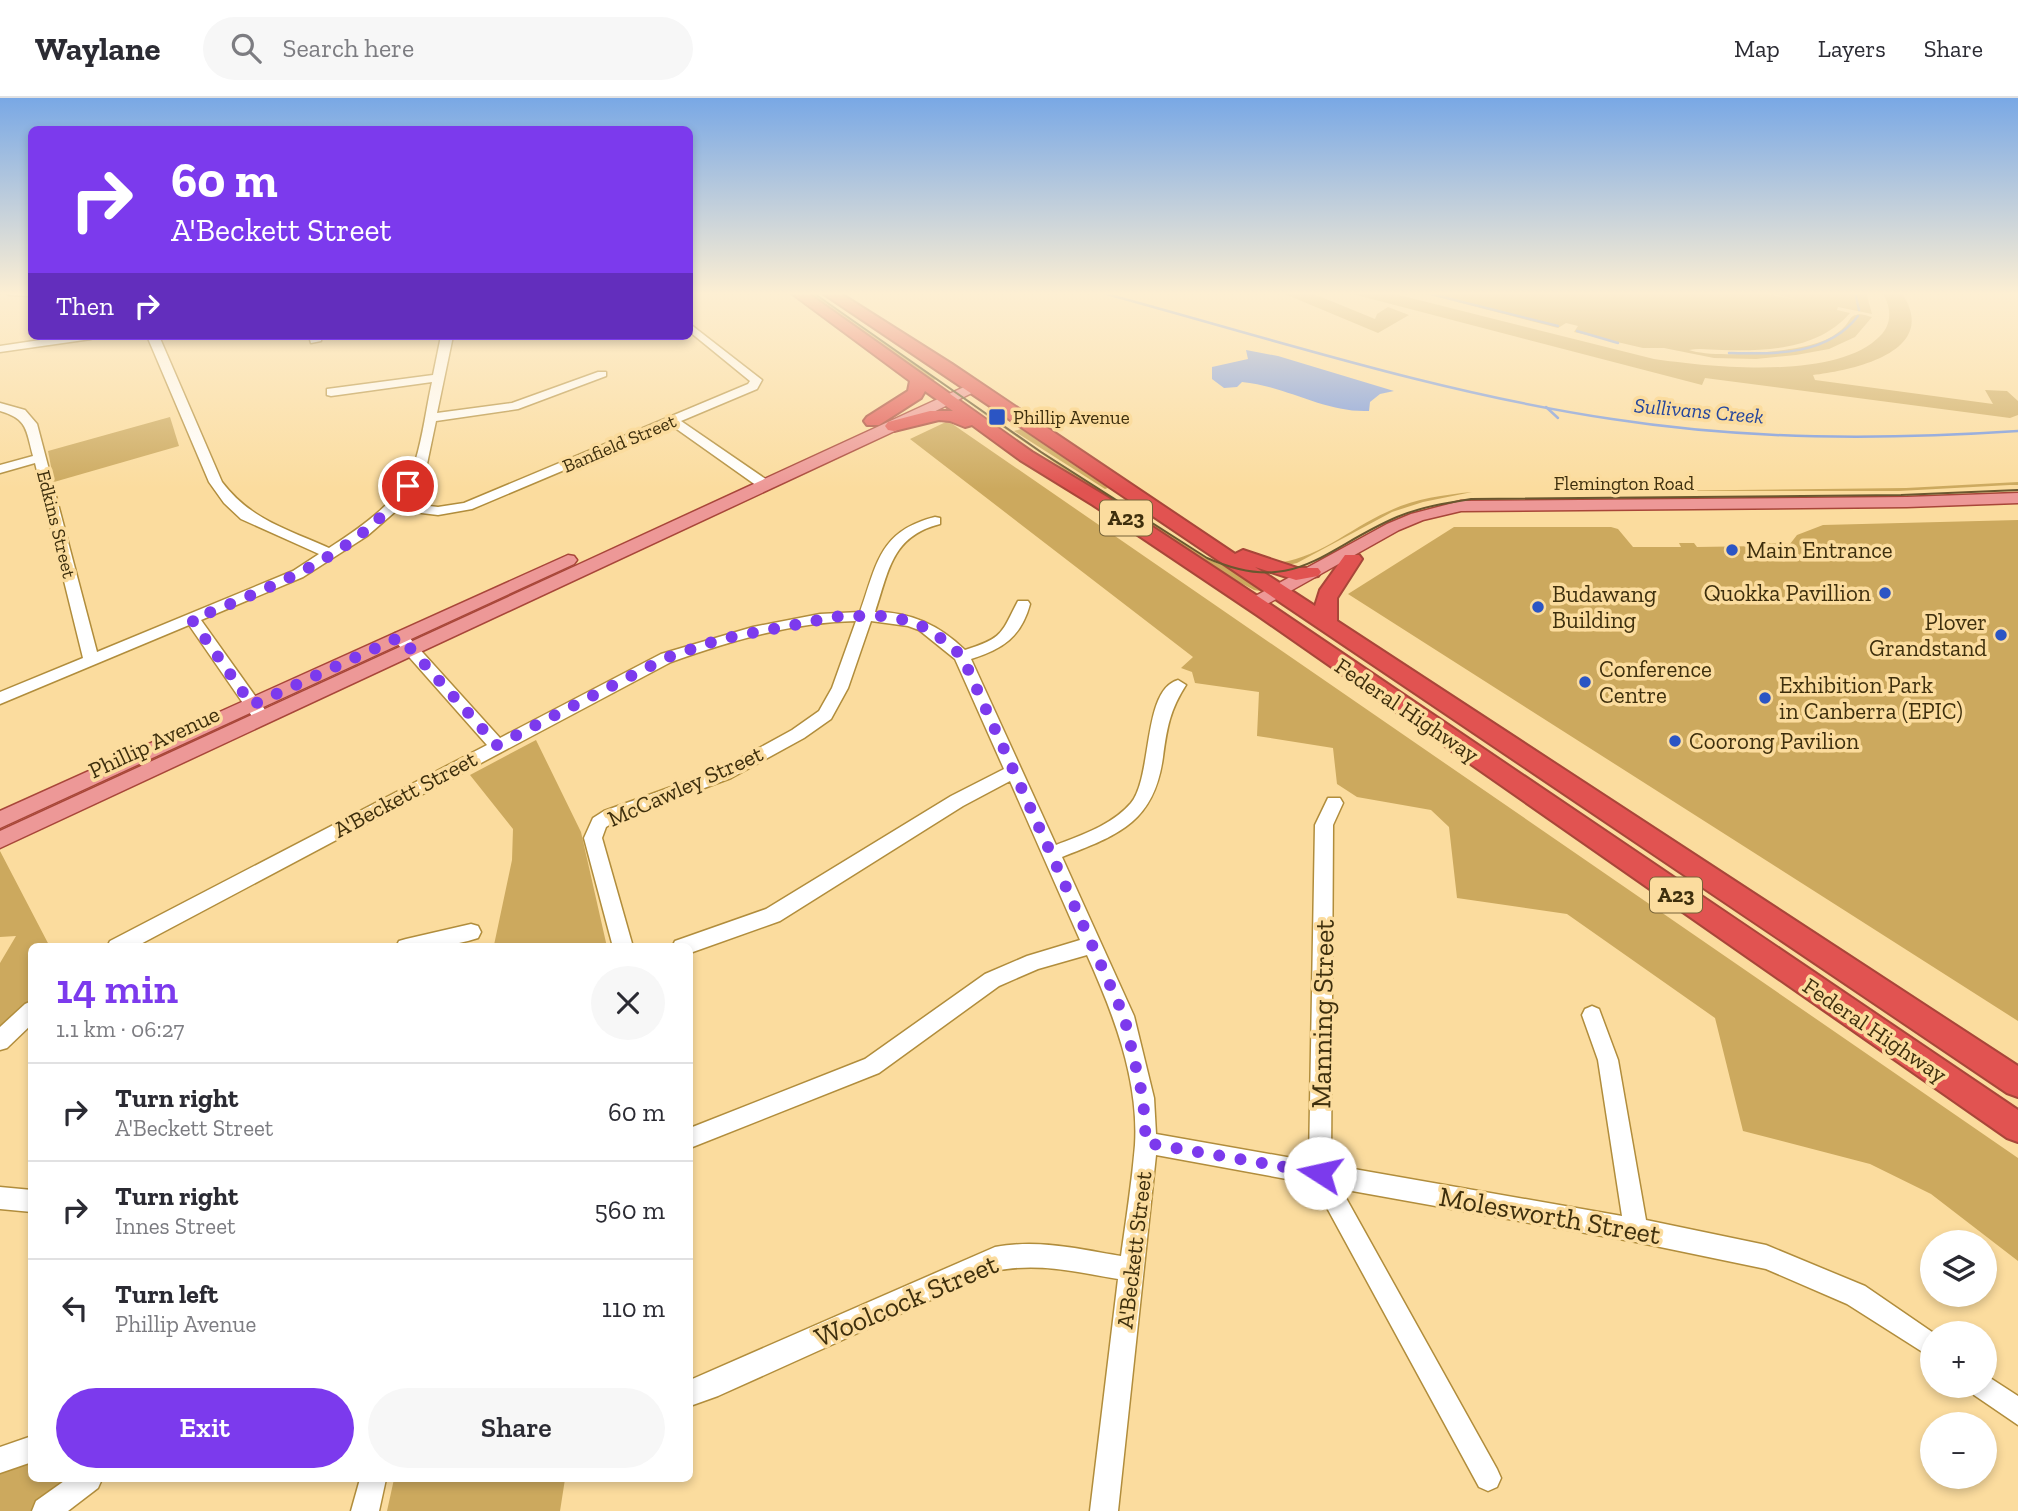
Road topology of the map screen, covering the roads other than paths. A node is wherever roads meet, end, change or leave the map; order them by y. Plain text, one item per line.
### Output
1 (162, 358) edge
2 (443, 358) edge
3 (729, 358) edge
4 (889, 358) edge
5 (932, 358) edge
6 (602, 374) dead end
7 (439, 378) junction
8 (918, 379) junction
9 (971, 383) junction
10 (331, 392) dead end
11 (942, 397) junction
12 (0, 407) edge
13 (430, 418) junction
14 (673, 421) junction
15 (873, 421) junction
16 (894, 426) junction
17 (1026, 456) junction
18 (40, 458) junction
19 (0, 469) edge
20 (758, 481) junction
21 (2018, 498) edge
22 (1145, 503) junction
23 (394, 506) junction
24 (2018, 506) edge
25 (934, 521) dead end
26 (331, 554) junction
27 (1352, 559) junction
28 (1311, 572) junction
29 (1282, 594) junction
30 (1023, 604) dead end
31 (1259, 607) junction
32 (866, 615) junction
33 (192, 620) junction
34 (1328, 625) junction
35 (405, 643) junction
36 (962, 656) junction
37 (91, 660) junction
38 (1178, 685) dead end
39 (0, 698) edge
40 (257, 712) junction
41 (497, 745) junction
42 (1014, 771) junction
43 (1334, 803) dead end
44 (0, 820) edge
45 (0, 840) edge
46 (1051, 854) junction
47 (471, 932) dead end
48 (126, 943) edge
49 (423, 943) edge
50 (622, 943) edge
51 (693, 943) edge
52 (1093, 946) junction
53 (28, 1014) edge
54 (1592, 1015) dead end
55 (0, 1041) edge
56 (2018, 1083) edge
57 (2018, 1128) edge
58 (693, 1138) edge
59 (1146, 1143) junction
60 (1320, 1173) junction
61 (0, 1198) edge
62 (28, 1201) edge
63 (1636, 1230) junction
64 (1132, 1270) junction
65 (1920, 1338) edge
66 (693, 1392) edge
67 (1997, 1396) edge
68 (2018, 1412) edge
69 (28, 1450) edge
70 (0, 1460) edge
71 (1488, 1478) dead end
72 (85, 1482) edge
73 (372, 1482) edge
74 (46, 1511) edge
75 (365, 1511) edge
76 (1104, 1511) edge

1 - 26 street
2 - 7 street
3 - 14 street, Banfield Street
4 - 8 highway, Federal Highway / A23
5 - 9 highway, Federal Highway / A23
6 - 13 street
7 - 10 street
7 - 13 street
8 - 11 highway, Federal Highway / A23
8 - 15 highway
9 - 11 main road, Phillip Avenue
9 - 22 highway, Federal Highway / A23
11 - 15 main road, Phillip Avenue
11 - 16 main road, Phillip Avenue
11 - 17 highway, Federal Highway / A23
12 - 18 street, Edkins Street
13 - 23 street
14 - 20 street
14 - 23 street, Banfield Street
15 - 20 main road, Phillip Avenue
16 - 17 highway
16 - 20 main road, Phillip Avenue
17 - 31 highway, Federal Highway / A23
18 - 19 street
18 - 37 street, Edkins Street
20 - 35 main road, Phillip Avenue
21 - 28 main road, Flemington Road
22 - 28 highway
22 - 29 highway, Federal Highway / A23
23 - 26 street
24 - 27 main road, Flemington Road
25 - 32 street, McCawley Street
26 - 33 street
27 - 29 main road, Flemington Road
27 - 34 highway
28 - 29 main road, Flemington Road
29 - 31 main road, Flemington Road
29 - 34 highway, Federal Highway / A23
30 - 36 street
31 - 57 highway, Federal Highway / A23
32 - 36 street, A'Beckett Street
32 - 41 street, A'Beckett Street
32 - 50 street, McCawley Street
33 - 37 street
33 - 40 street
34 - 56 highway, Federal Highway / A23
35 - 40 main road, Phillip Avenue
35 - 41 street
36 - 42 street, A'Beckett Street
37 - 39 street
38 - 46 street
40 - 44 main road, Phillip Avenue
40 - 45 main road, Phillip Avenue
41 - 48 street, A'Beckett Street
42 - 46 street, A'Beckett Street
42 - 51 street
43 - 60 street, Manning Street
46 - 52 street, A'Beckett Street
47 - 49 street
52 - 58 street
52 - 59 street, A'Beckett Street
53 - 55 street
54 - 63 street
59 - 60 street, Molesworth Street
59 - 64 street, A'Beckett Street
60 - 63 street, Molesworth Street
60 - 71 street, Manning Street
61 - 62 street
63 - 65 street, Molesworth Street
64 - 66 street, Woolcock Street
64 - 76 street, A'Beckett Street
67 - 68 street
69 - 70 street
72 - 74 street
73 - 75 street

